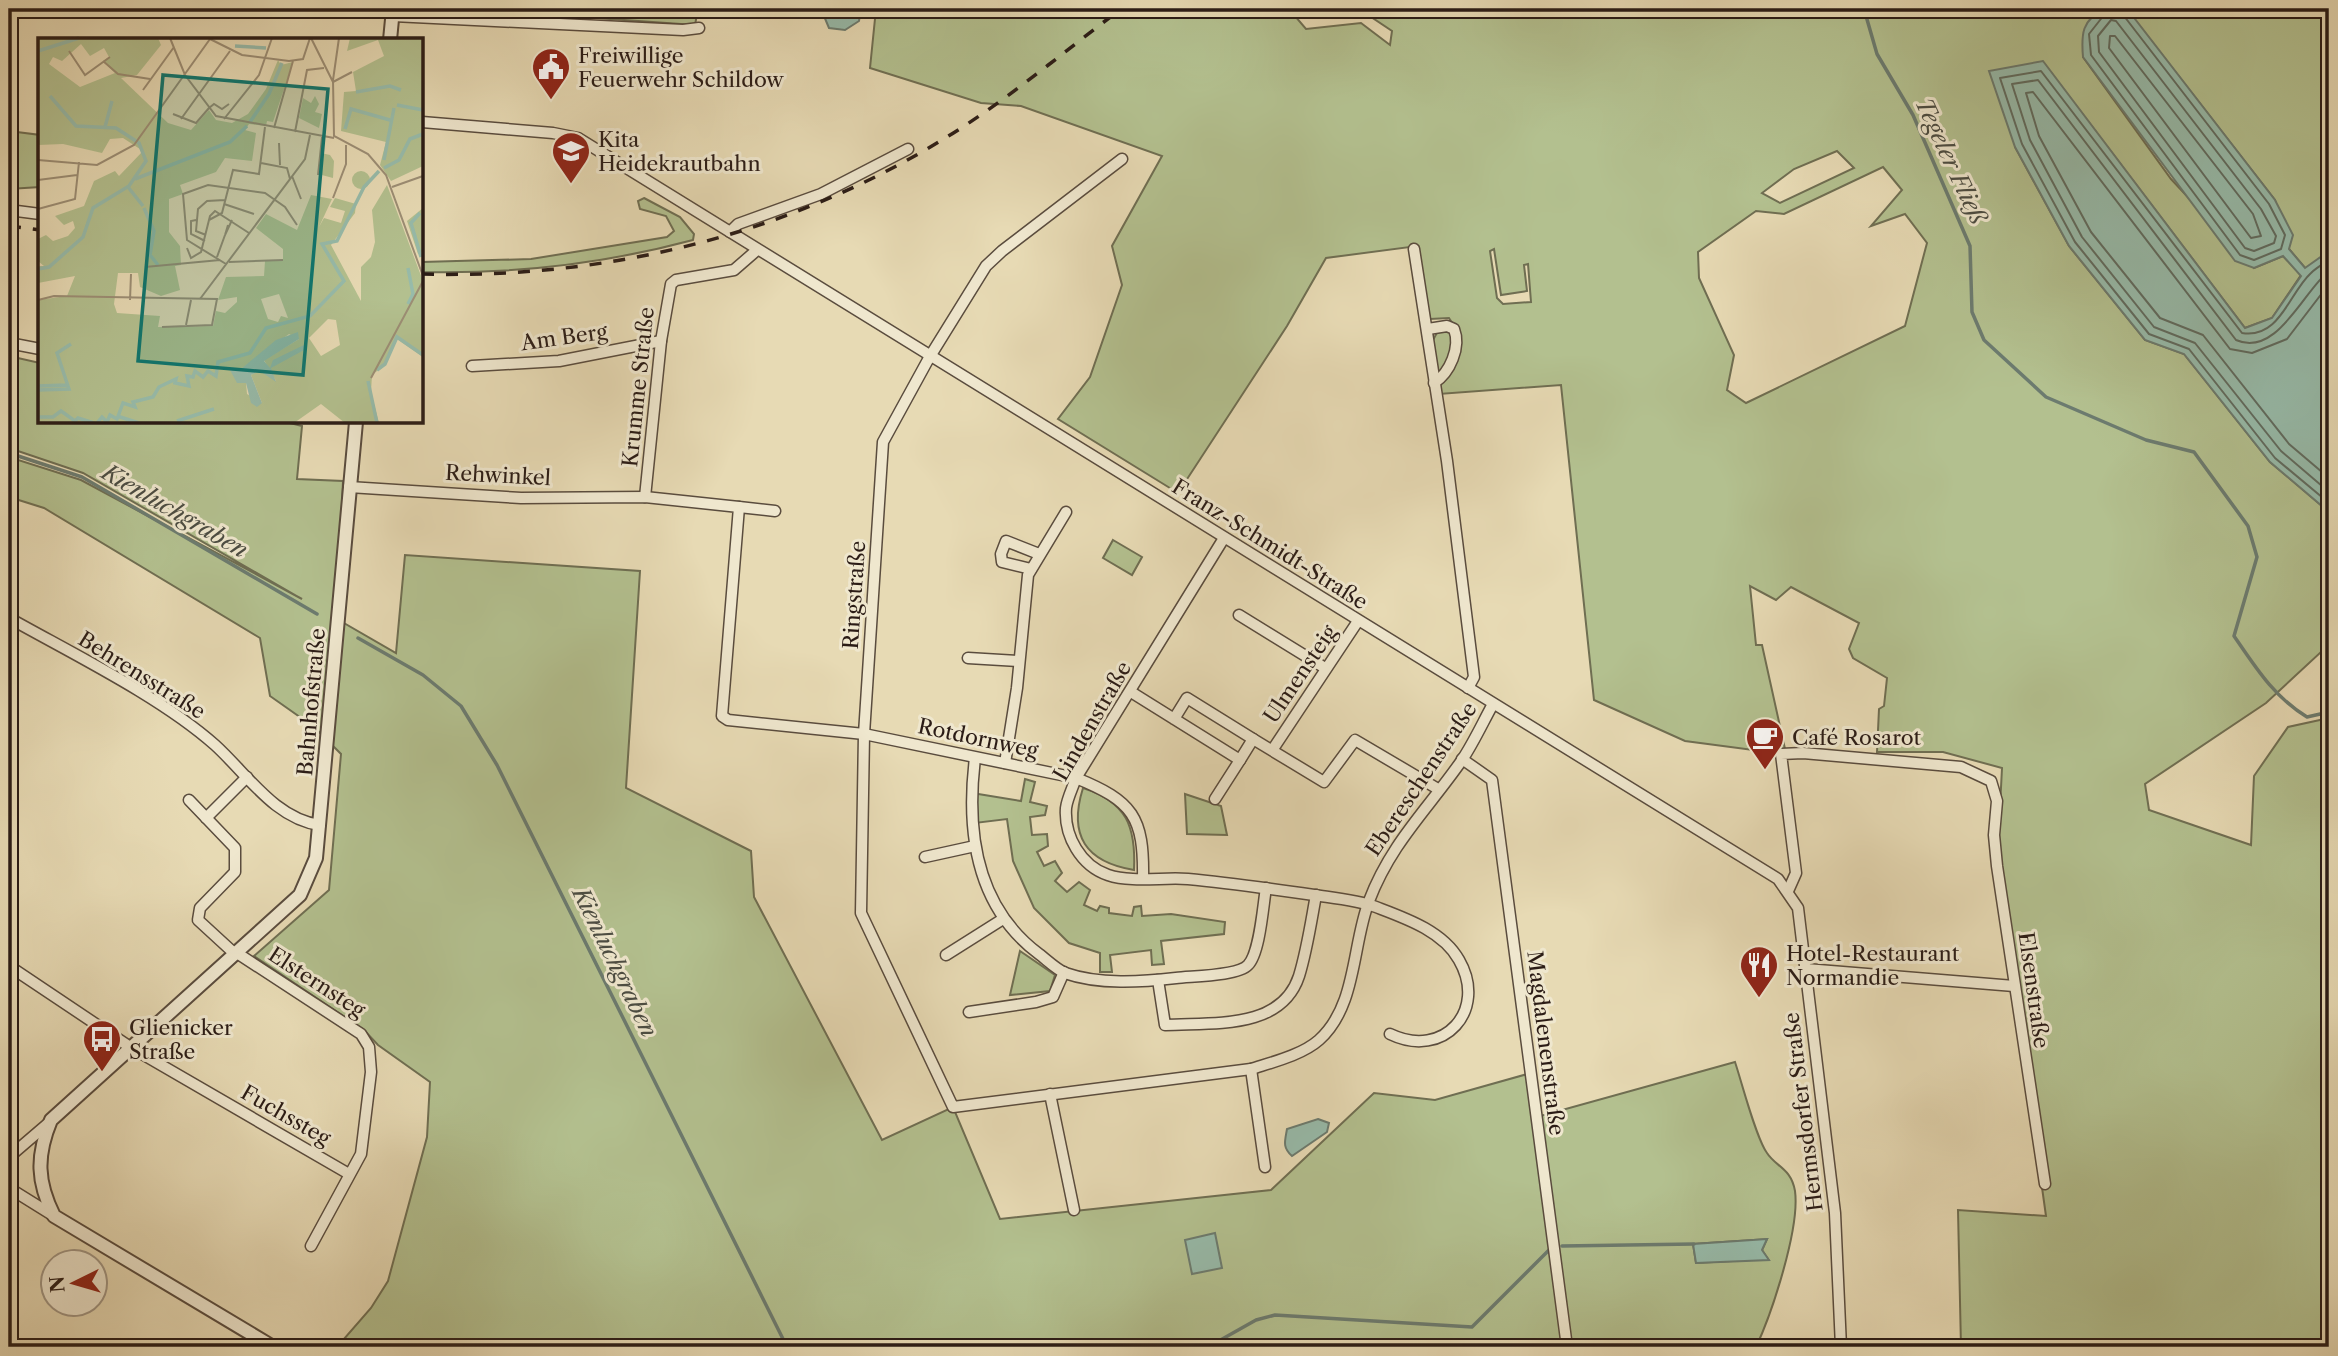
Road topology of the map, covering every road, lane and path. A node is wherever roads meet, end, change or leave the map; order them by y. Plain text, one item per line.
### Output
1 (393, 12) edge
2 (699, 28) dead end
3 (390, 38) edge
4 (424, 121) edge
5 (908, 149) dead end
6 (1122, 159) dead end
7 (9, 210) edge
8 (38, 214) edge
9 (730, 232) junction
10 (1414, 249) dead end
11 (757, 250) junction
12 (1428, 329) junction
13 (661, 341) junction
14 (9, 343) edge
15 (38, 349) edge
16 (929, 358) junction
17 (472, 366) dead end
18 (1434, 383) junction
19 (356, 424) edge
20 (349, 487) junction
21 (645, 497) junction
22 (739, 507) junction
23 (775, 511) dead end
24 (1066, 512) dead end
25 (1224, 538) junction
26 (1039, 554) junction
27 (1031, 569) junction
28 (1239, 615) dead end
29 (9, 618) edge
30 (1358, 621) junction
31 (968, 658) dead end
32 (1019, 661) junction
33 (1325, 668) junction
34 (1468, 688) junction
35 (1131, 692) junction
36 (1493, 704) junction
37 (1174, 719) junction
38 (864, 734) junction
39 (1253, 739) junction
40 (1273, 749) junction
41 (975, 758) junction
42 (1240, 760) junction
43 (1462, 760) junction
44 (1006, 763) junction
45 (247, 777) junction
46 (1076, 778) junction
47 (1438, 789) junction
48 (1215, 799) dead end
49 (189, 800) dead end
50 (206, 818) junction
51 (320, 825) junction
52 (975, 846) junction
53 (925, 856) dead end
54 (1143, 878) junction
55 (1266, 888) junction
56 (1788, 891) junction
57 (1316, 895) junction
58 (1368, 904) junction
59 (1003, 919) junction
60 (236, 953) junction
61 (946, 955) dead end
62 (9, 966) edge
63 (1807, 969) junction
64 (1064, 972) junction
65 (1158, 980) junction
66 (2014, 986) junction
67 (970, 1012) dead end
68 (1390, 1034) dead end
69 (130, 1047) junction
70 (1251, 1069) junction
71 (1050, 1094) junction
72 (953, 1107) joint
73 (51, 1121) junction
74 (9, 1157) edge
75 (1265, 1167) dead end
76 (349, 1174) junction
77 (2045, 1184) dead end
78 (9, 1188) edge
79 (1074, 1210) dead end
80 (54, 1216) junction
81 (311, 1246) dead end
82 (273, 1347) edge
83 (1567, 1347) edge
84 (1841, 1347) edge

1 - 2 street
1 - 3 street
4 - 9 street, Franz-Schmidt-Straße
5 - 9 street
6 - 16 street, Ringstraße
7 - 8 street
9 - 11 street, Franz-Schmidt-Straße
10 - 12 street
11 - 13 street, Krumme Straße
11 - 16 street, Franz-Schmidt-Straße
12 - 18 street
12 - 18 street
13 - 17 street, Am Berg
13 - 21 street, Krumme Straße
14 - 15 street
16 - 25 street, Franz-Schmidt-Straße
16 - 38 street, Ringstraße
18 - 34 street
19 - 20 street, Bahnhofstraße
20 - 21 street, Rehwinkel
20 - 51 street, Bahnhofstraße
21 - 22 street, Krumme Straße
22 - 23 street, Krumme Straße
22 - 38 street
24 - 26 street
25 - 30 street, Franz-Schmidt-Straße
25 - 35 street, Lindenstraße
26 - 27 street
26 - 27 street
27 - 32 street
28 - 33 street
29 - 45 street, Behrensstraße
30 - 33 street, Ulmensteig
30 - 34 street, Franz-Schmidt-Straße
31 - 32 street
32 - 44 street
33 - 40 street, Ulmensteig
34 - 36 street, Franz-Schmidt-Straße
35 - 37 street
35 - 46 street, Lindenstraße
36 - 43 street, Ebereschenstraße
36 - 56 street, Franz-Schmidt-Straße
37 - 39 street
37 - 42 street
38 - 41 street, Rotdornweg
38 - 72 street, Ringstraße
39 - 40 street
39 - 42 street
40 - 47 street
41 - 44 street, Rotdornweg
41 - 52 street
42 - 48 street
43 - 47 street, Ebereschenstraße
43 - 83 street, Magdalenenstraße
44 - 46 street, Rotdornweg
45 - 50 street
45 - 51 street, Behrensstraße
46 - 54 street, Rotdornweg
46 - 54 street, Lindenstraße
47 - 58 street, Ebereschenstraße
49 - 50 street
50 - 60 street
51 - 60 street, Bahnhofstraße
52 - 53 street
52 - 59 street
54 - 55 street, Lindenstraße
55 - 57 street, Lindenstraße
55 - 65 street
56 - 63 street, Hermsdorfer Straße
56 - 66 street, Elsenstraße
57 - 58 street, Lindenstraße
57 - 65 street
58 - 68 street, Lindenstraße
58 - 70 street, Ebereschenstraße
59 - 61 street
59 - 64 street
60 - 69 street, Bahnhofstraße
60 - 76 street, Elsternsteg
62 - 69 street, Fuchssteg
63 - 66 street
63 - 84 street, Hermsdorfer Straße
64 - 65 street
64 - 67 street
66 - 77 street, Elsenstraße
69 - 73 street, Bahnhofstraße
69 - 76 street, Fuchssteg
70 - 71 street, Ebereschenstraße
70 - 75 street
71 - 72 street, Ebereschenstraße
71 - 79 street
73 - 74 street, Bahnhofstraße
73 - 80 street
76 - 81 street, Elsternsteg
78 - 80 street
80 - 82 street

